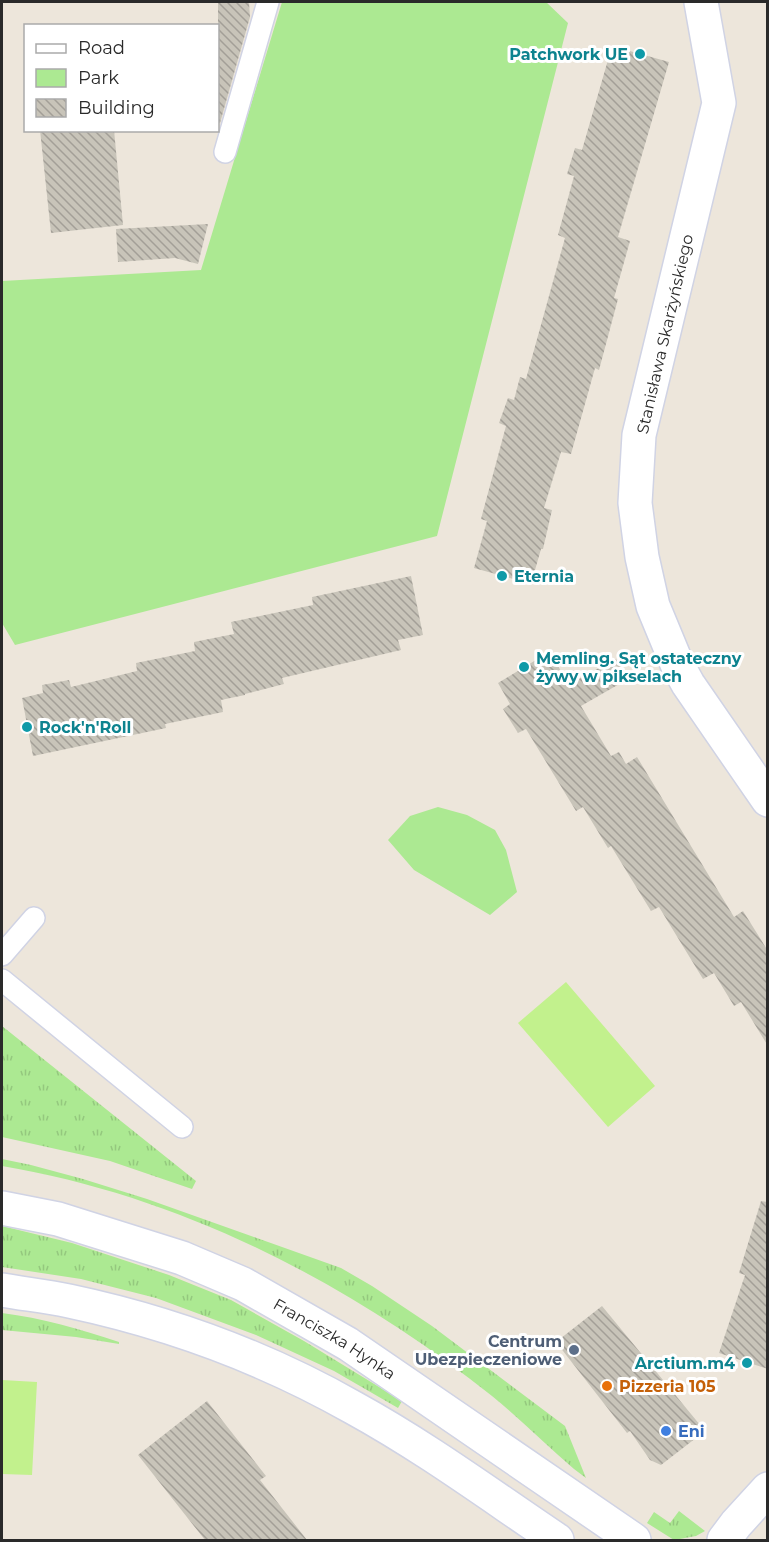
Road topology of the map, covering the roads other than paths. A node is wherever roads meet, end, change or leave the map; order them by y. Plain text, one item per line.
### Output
1 (268, 2) edge
2 (701, 2) edge
3 (225, 152) dead end
4 (764, 789) edge
5 (34, 918) dead end
6 (2, 955) edge
7 (2, 980) edge
8 (182, 1128) dead end
9 (2, 1208) edge
10 (2, 1290) edge
11 (768, 1489) edge
12 (556, 1540) edge
13 (634, 1540) edge
14 (724, 1540) edge

1 - 3 lane
2 - 4 main road, Stanisława Skarżyńskiego
5 - 6 lane
7 - 8 lane
9 - 13 main road, Franciszka Hynka
10 - 12 main road
11 - 14 main road

